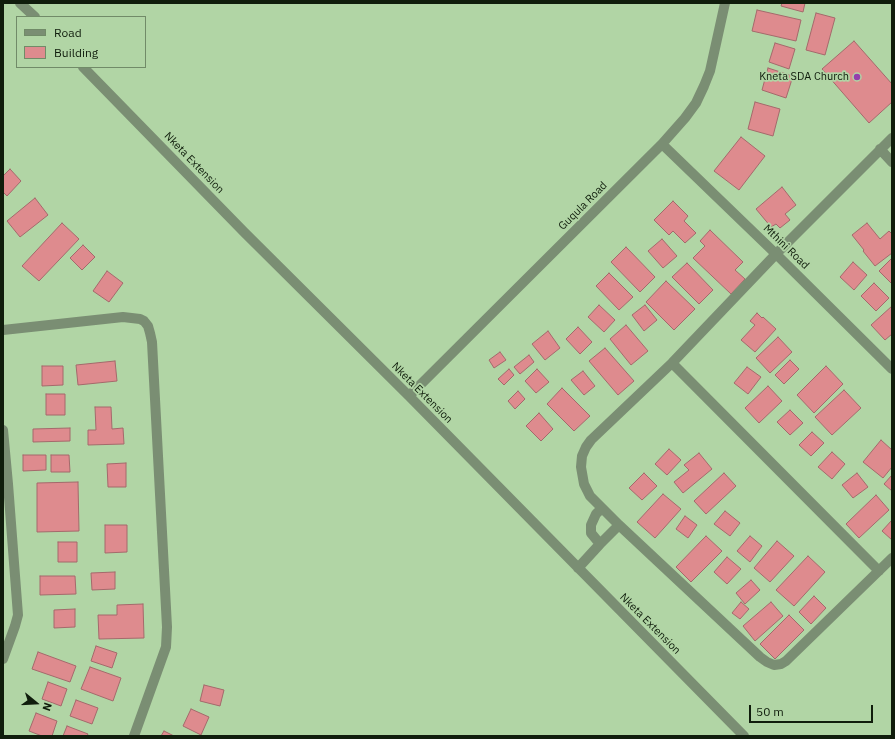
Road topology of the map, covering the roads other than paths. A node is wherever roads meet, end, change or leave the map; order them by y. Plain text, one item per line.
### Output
1 (20, 3) edge
2 (725, 3) edge
3 (34, 16) edge
4 (84, 68) edge
5 (892, 138) edge
6 (662, 144) junction
7 (880, 149) junction
8 (892, 162) edge
9 (776, 254) junction
10 (3, 330) edge
11 (672, 363) junction
12 (892, 369) edge
13 (409, 396) junction
14 (3, 430) edge
15 (6, 484) edge
16 (602, 508) junction
17 (619, 525) junction
18 (600, 544) junction
19 (892, 558) edge
20 (578, 568) junction
21 (879, 571) junction
22 (3, 659) edge
23 (134, 736) edge
24 (744, 736) edge

1 - 3 street
2 - 6 street, Guqula Road
4 - 13 street, Nketa Extension
5 - 7 street
6 - 9 street, Mthini Road
6 - 13 street, Guqula Road
7 - 8 street
7 - 9 street
9 - 11 street
9 - 12 street, Mthini Road
10 - 23 street
11 - 16 street
11 - 21 street
13 - 20 street, Nketa Extension
14 - 15 street
15 - 22 street
16 - 17 street
16 - 18 street
17 - 18 street
17 - 21 street
18 - 20 street
19 - 21 street
20 - 24 street, Nketa Extension

